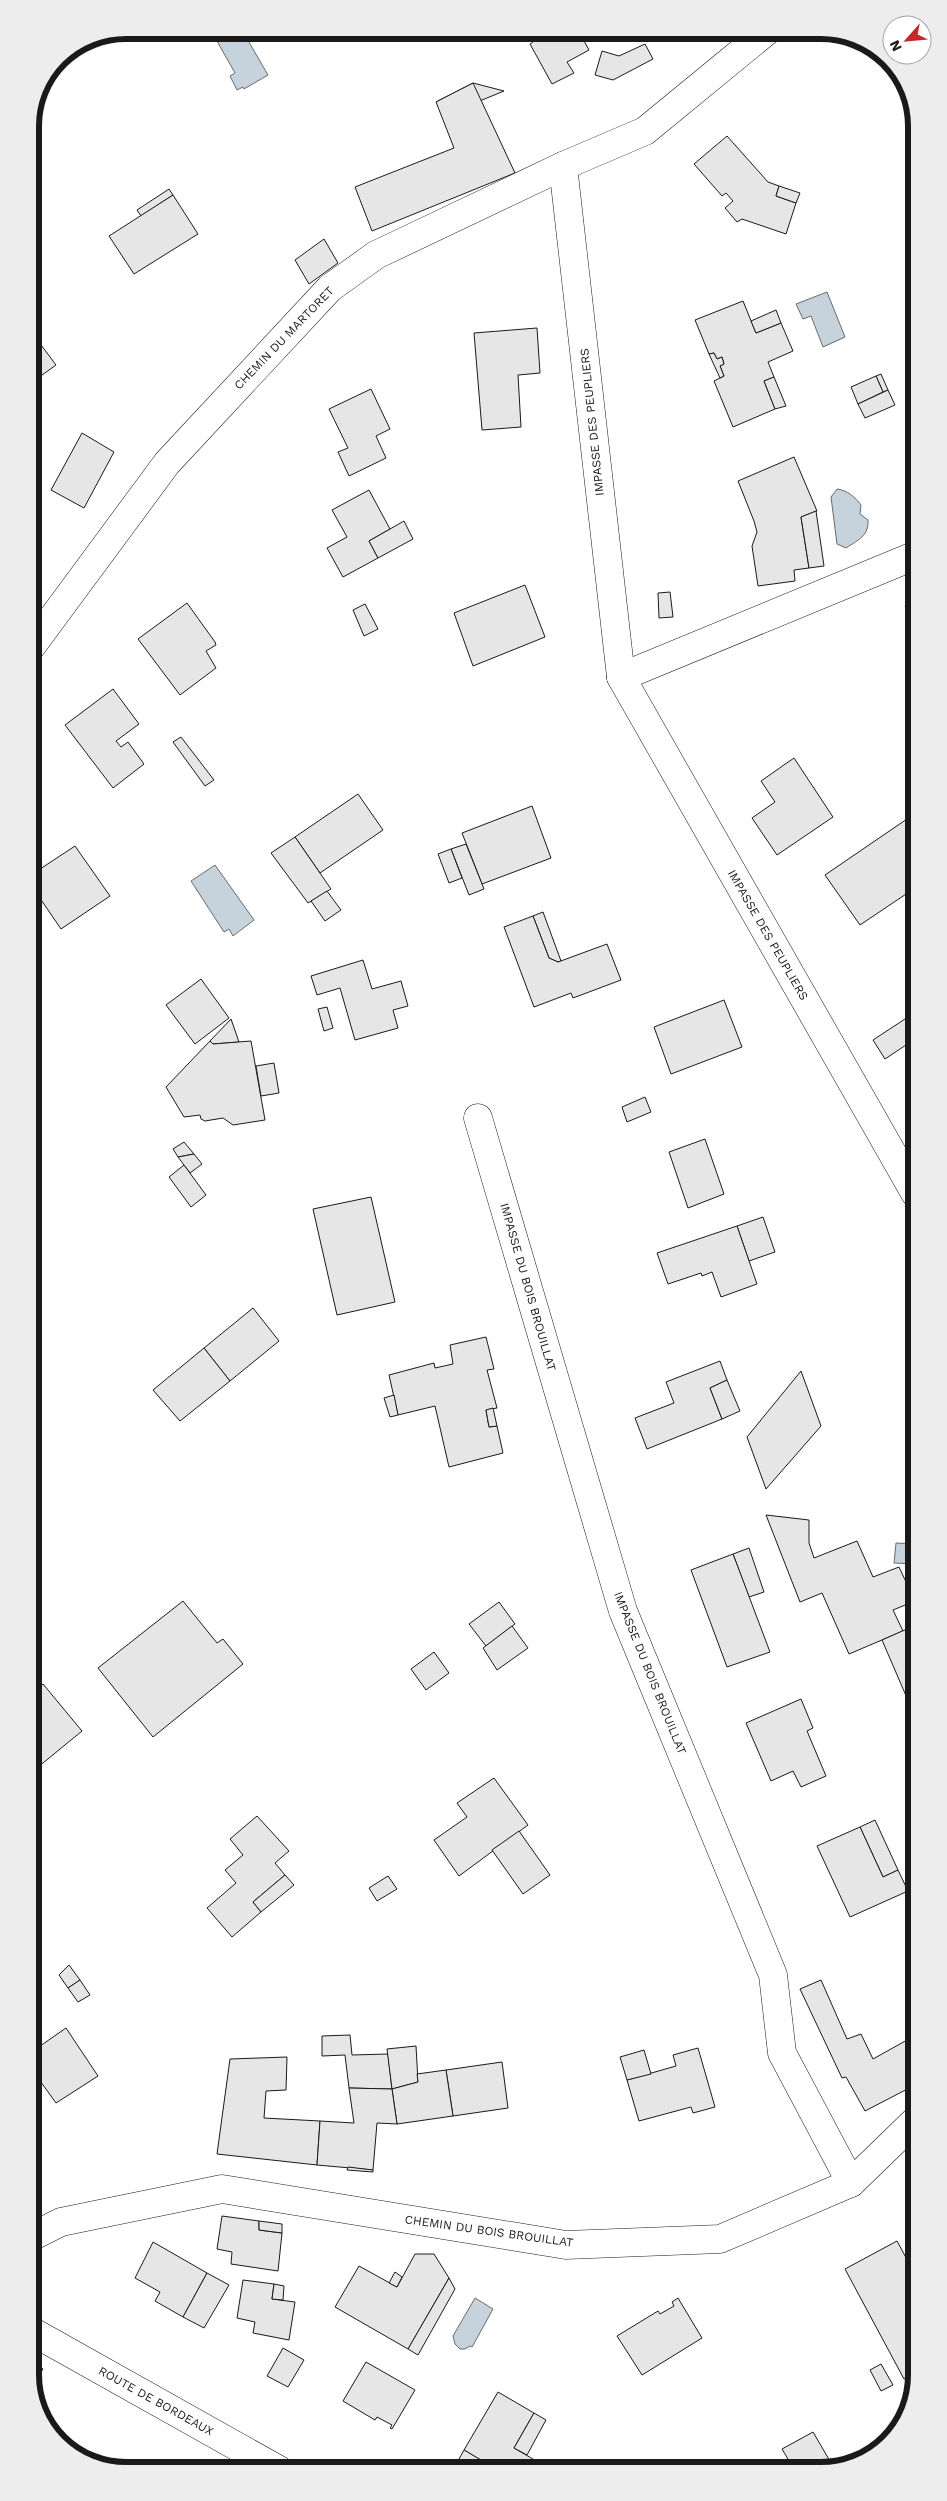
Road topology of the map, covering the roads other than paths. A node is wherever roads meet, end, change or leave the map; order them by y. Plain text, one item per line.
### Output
1 (757, 39) edge
2 (563, 166) junction
3 (908, 558) edge
4 (39, 636) edge
5 (621, 677) junction
6 (478, 1118) dead end
7 (908, 1181) edge
8 (908, 2128) edge
9 (851, 2183) junction
10 (39, 2233) edge
11 (39, 2335) edge
12 (265, 2462) edge

1 - 2 street, CHEMIN DU MARTORET
2 - 4 street, CHEMIN DU MARTORET
2 - 5 street, IMPASSE DES PEUPLIERS
3 - 5 street
5 - 7 street, IMPASSE DES PEUPLIERS
6 - 9 street, IMPASSE DU BOIS BROUILLAT
8 - 9 street, CHEMIN DU BOIS BROUILLAT
9 - 10 street, CHEMIN DU BOIS BROUILLAT
11 - 12 street, ROUTE DE BORDEAUX

